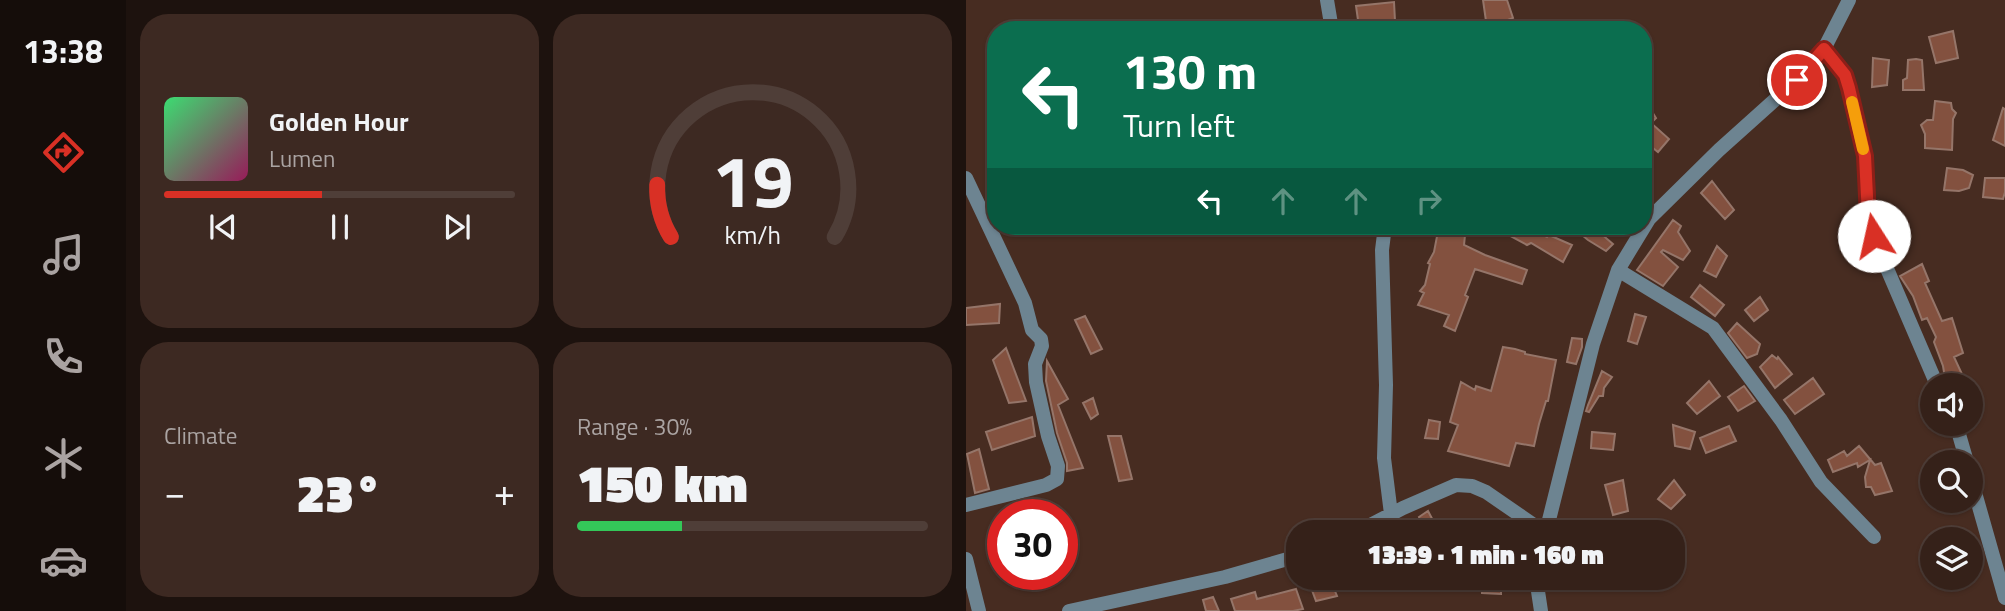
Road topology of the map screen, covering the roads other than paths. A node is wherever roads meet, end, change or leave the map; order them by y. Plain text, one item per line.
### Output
1 (1326, 0) edge
2 (1849, 0) edge
3 (1330, 21) edge
4 (1824, 49) junction
5 (966, 178) edge
6 (1652, 216) edge
7 (987, 222) edge
8 (993, 235) edge
9 (1384, 235) edge
10 (1639, 235) edge
11 (1618, 270) junction
12 (1932, 373) edge
13 (966, 505) edge
14 (1981, 513) edge
15 (1391, 514) junction
16 (1380, 520) edge
17 (1527, 520) edge
18 (1548, 520) edge
19 (1874, 537) dead end
20 (966, 559) edge
21 (1286, 560) edge
22 (1538, 590) edge
23 (2005, 598) edge
24 (979, 611) edge
25 (1069, 611) edge
26 (1541, 611) edge

1 - 3 street
2 - 4 street
4 - 6 street
4 - 12 street
5 - 7 street
8 - 13 street
9 - 15 street
10 - 11 street
11 - 18 street
11 - 19 street
14 - 23 street
15 - 16 street
15 - 17 street
20 - 24 street
21 - 25 street
22 - 26 street

